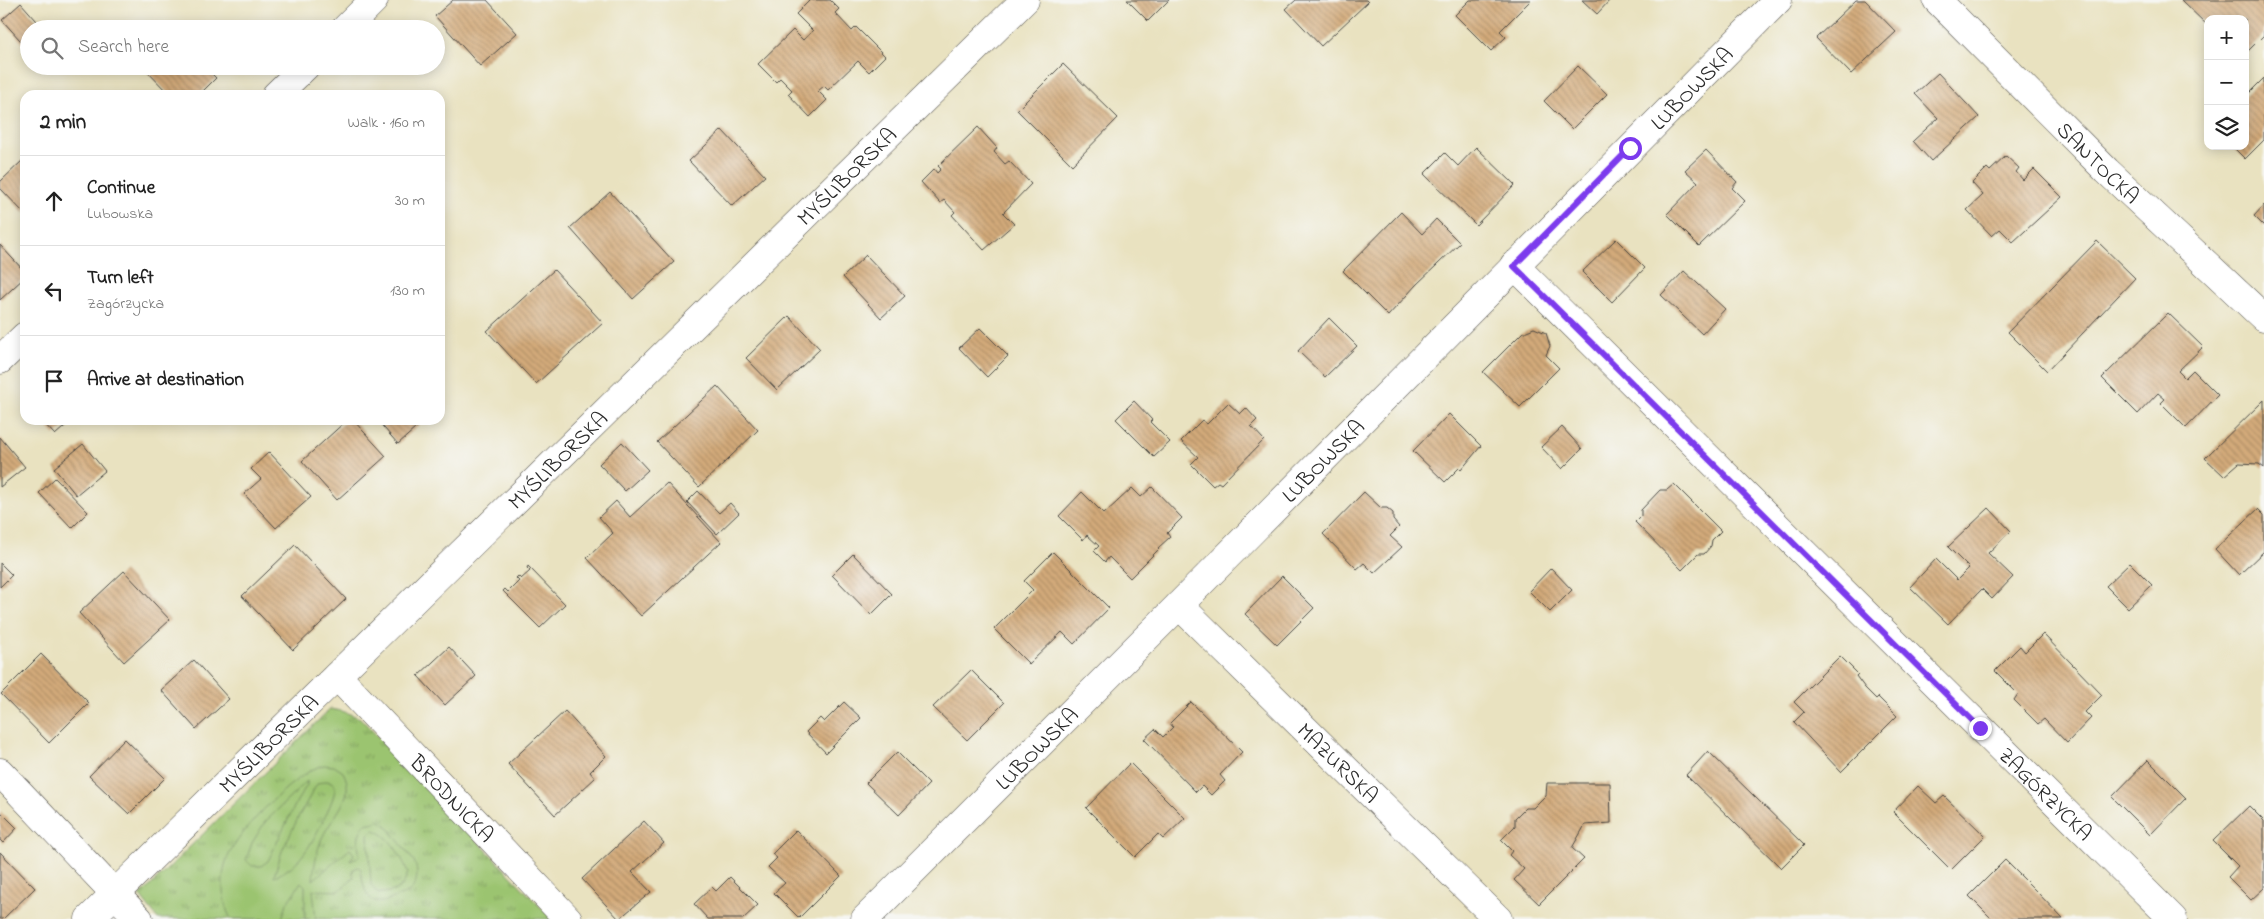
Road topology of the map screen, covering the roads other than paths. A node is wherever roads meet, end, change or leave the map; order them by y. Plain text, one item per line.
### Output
1 (374, 0) edge
2 (1025, 0) edge
3 (1778, 0) edge
4 (1937, 0) edge
5 (353, 20) edge
6 (297, 75) edge
7 (281, 90) edge
8 (1514, 266) junction
9 (2264, 318) edge
10 (20, 341) edge
11 (0, 360) edge
12 (1179, 605) junction
13 (337, 676) junction
14 (0, 772) edge
15 (114, 894) junction
16 (89, 919) edge
17 (139, 919) edge
18 (568, 919) edge
19 (865, 919) edge
20 (1498, 919) edge
21 (2173, 919) edge

1 - 5 street
2 - 13 street, MYŚLIBORSKA
3 - 8 street, LUBOWSKA
4 - 9 street, SANTOCKA
6 - 7 street
8 - 12 street, LUBOWSKA
8 - 21 street, ZAGÓRZYCKA
10 - 11 street
12 - 19 street, LUBOWSKA
12 - 20 street, MAZURSKA
13 - 15 street, MYŚLIBORSKA
13 - 18 street, BRODNICKA
14 - 15 street
15 - 16 street, MYŚLIBORSKA
15 - 17 street

